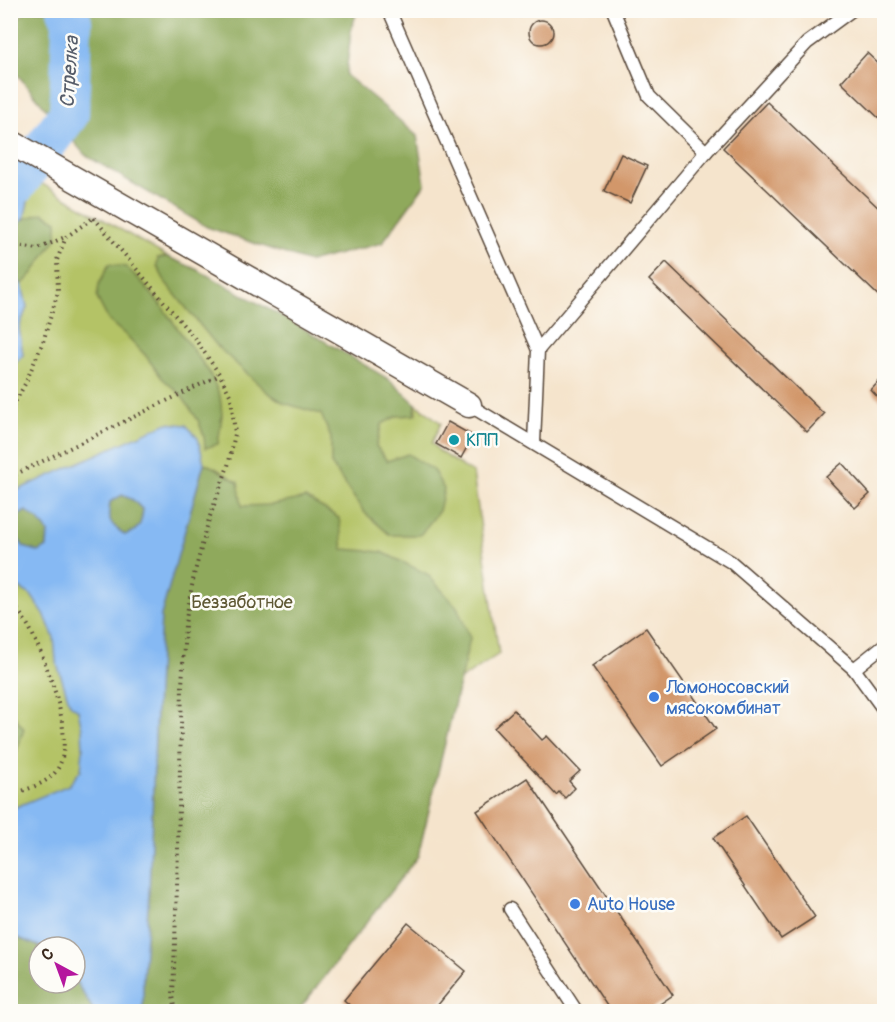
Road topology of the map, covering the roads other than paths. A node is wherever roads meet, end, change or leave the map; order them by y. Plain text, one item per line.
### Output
1 (389, 10) edge
2 (613, 10) edge
3 (852, 10) edge
4 (10, 142) edge
5 (706, 152) junction
6 (538, 350) junction
7 (469, 405) joint
8 (534, 443) junction
9 (885, 645) edge
10 (854, 669) junction
11 (885, 710) edge
12 (510, 909) dead end
13 (577, 1011) edge

1 - 6 lane
2 - 5 lane
3 - 5 lane
4 - 7 street
5 - 6 lane
6 - 8 lane
7 - 8 lane
8 - 10 lane
9 - 10 lane
10 - 11 lane
12 - 13 lane

